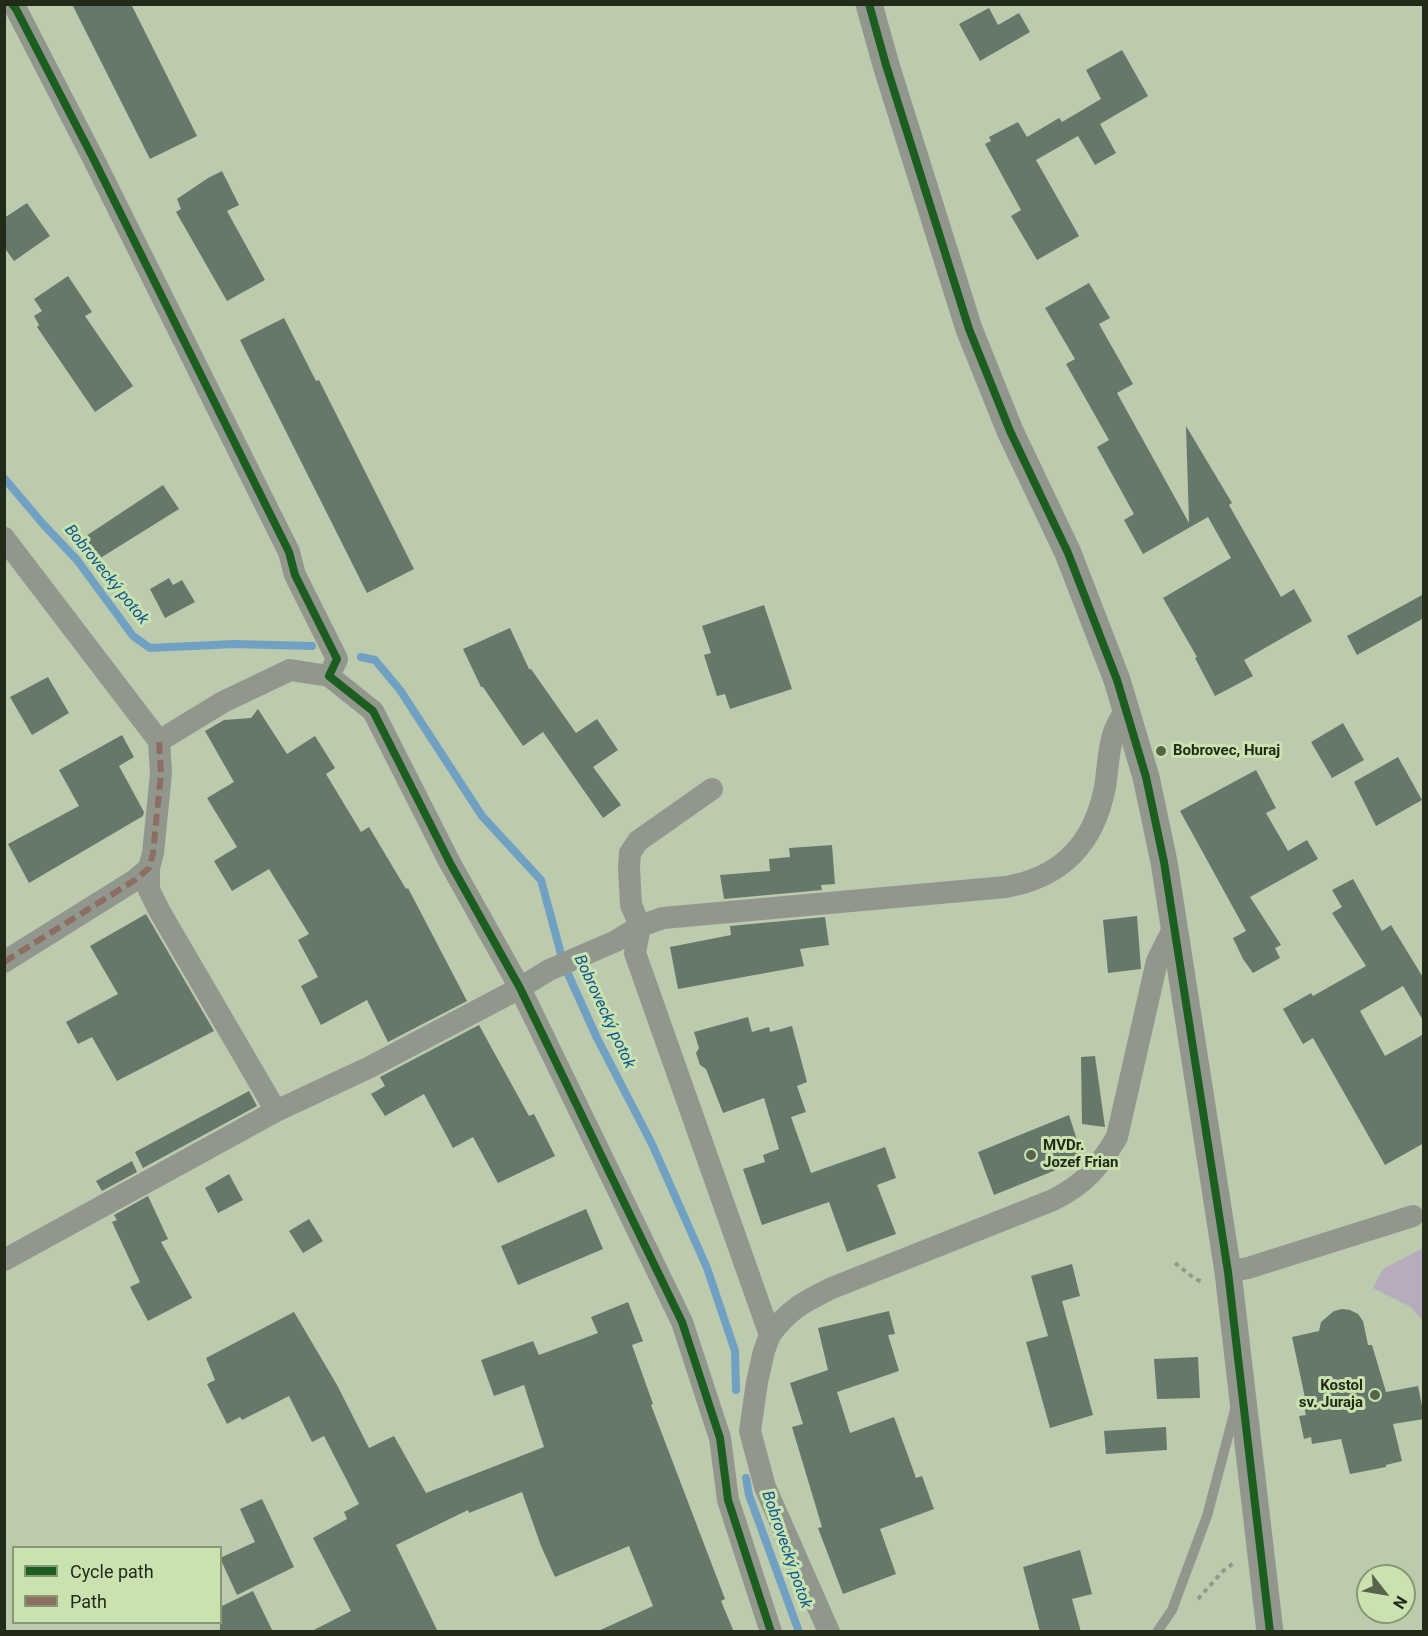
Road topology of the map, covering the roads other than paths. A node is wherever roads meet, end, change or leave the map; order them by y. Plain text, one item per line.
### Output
1 (12, 4) edge
2 (869, 4) edge
3 (4, 538) edge
4 (328, 675) junction
5 (1126, 708) junction
6 (159, 741) junction
7 (712, 789) dead end
8 (149, 868) junction
9 (639, 926) junction
10 (1174, 927) junction
11 (4, 962) edge
12 (520, 988) junction
13 (276, 1111) junction
14 (1418, 1214) edge
15 (4, 1260) edge
16 (1220, 1278) junction
17 (770, 1335) junction
18 (1241, 1386) junction
19 (750, 1431) junction
20 (720, 1438) junction
21 (771, 1632) edge
22 (829, 1632) edge
23 (1157, 1632) edge
24 (1270, 1632) edge

1 - 4 street
2 - 5 street
3 - 6 street
4 - 6 street
4 - 12 street
5 - 9 street
5 - 10 street
6 - 8 street
7 - 9 street
8 - 11 street
8 - 13 street
9 - 12 street
9 - 17 street
10 - 16 street
10 - 17 street
12 - 13 street
12 - 20 street
13 - 15 street
14 - 16 street
16 - 18 street
17 - 19 street
18 - 23 lane
18 - 24 street
19 - 20 street
19 - 22 street
20 - 21 street

